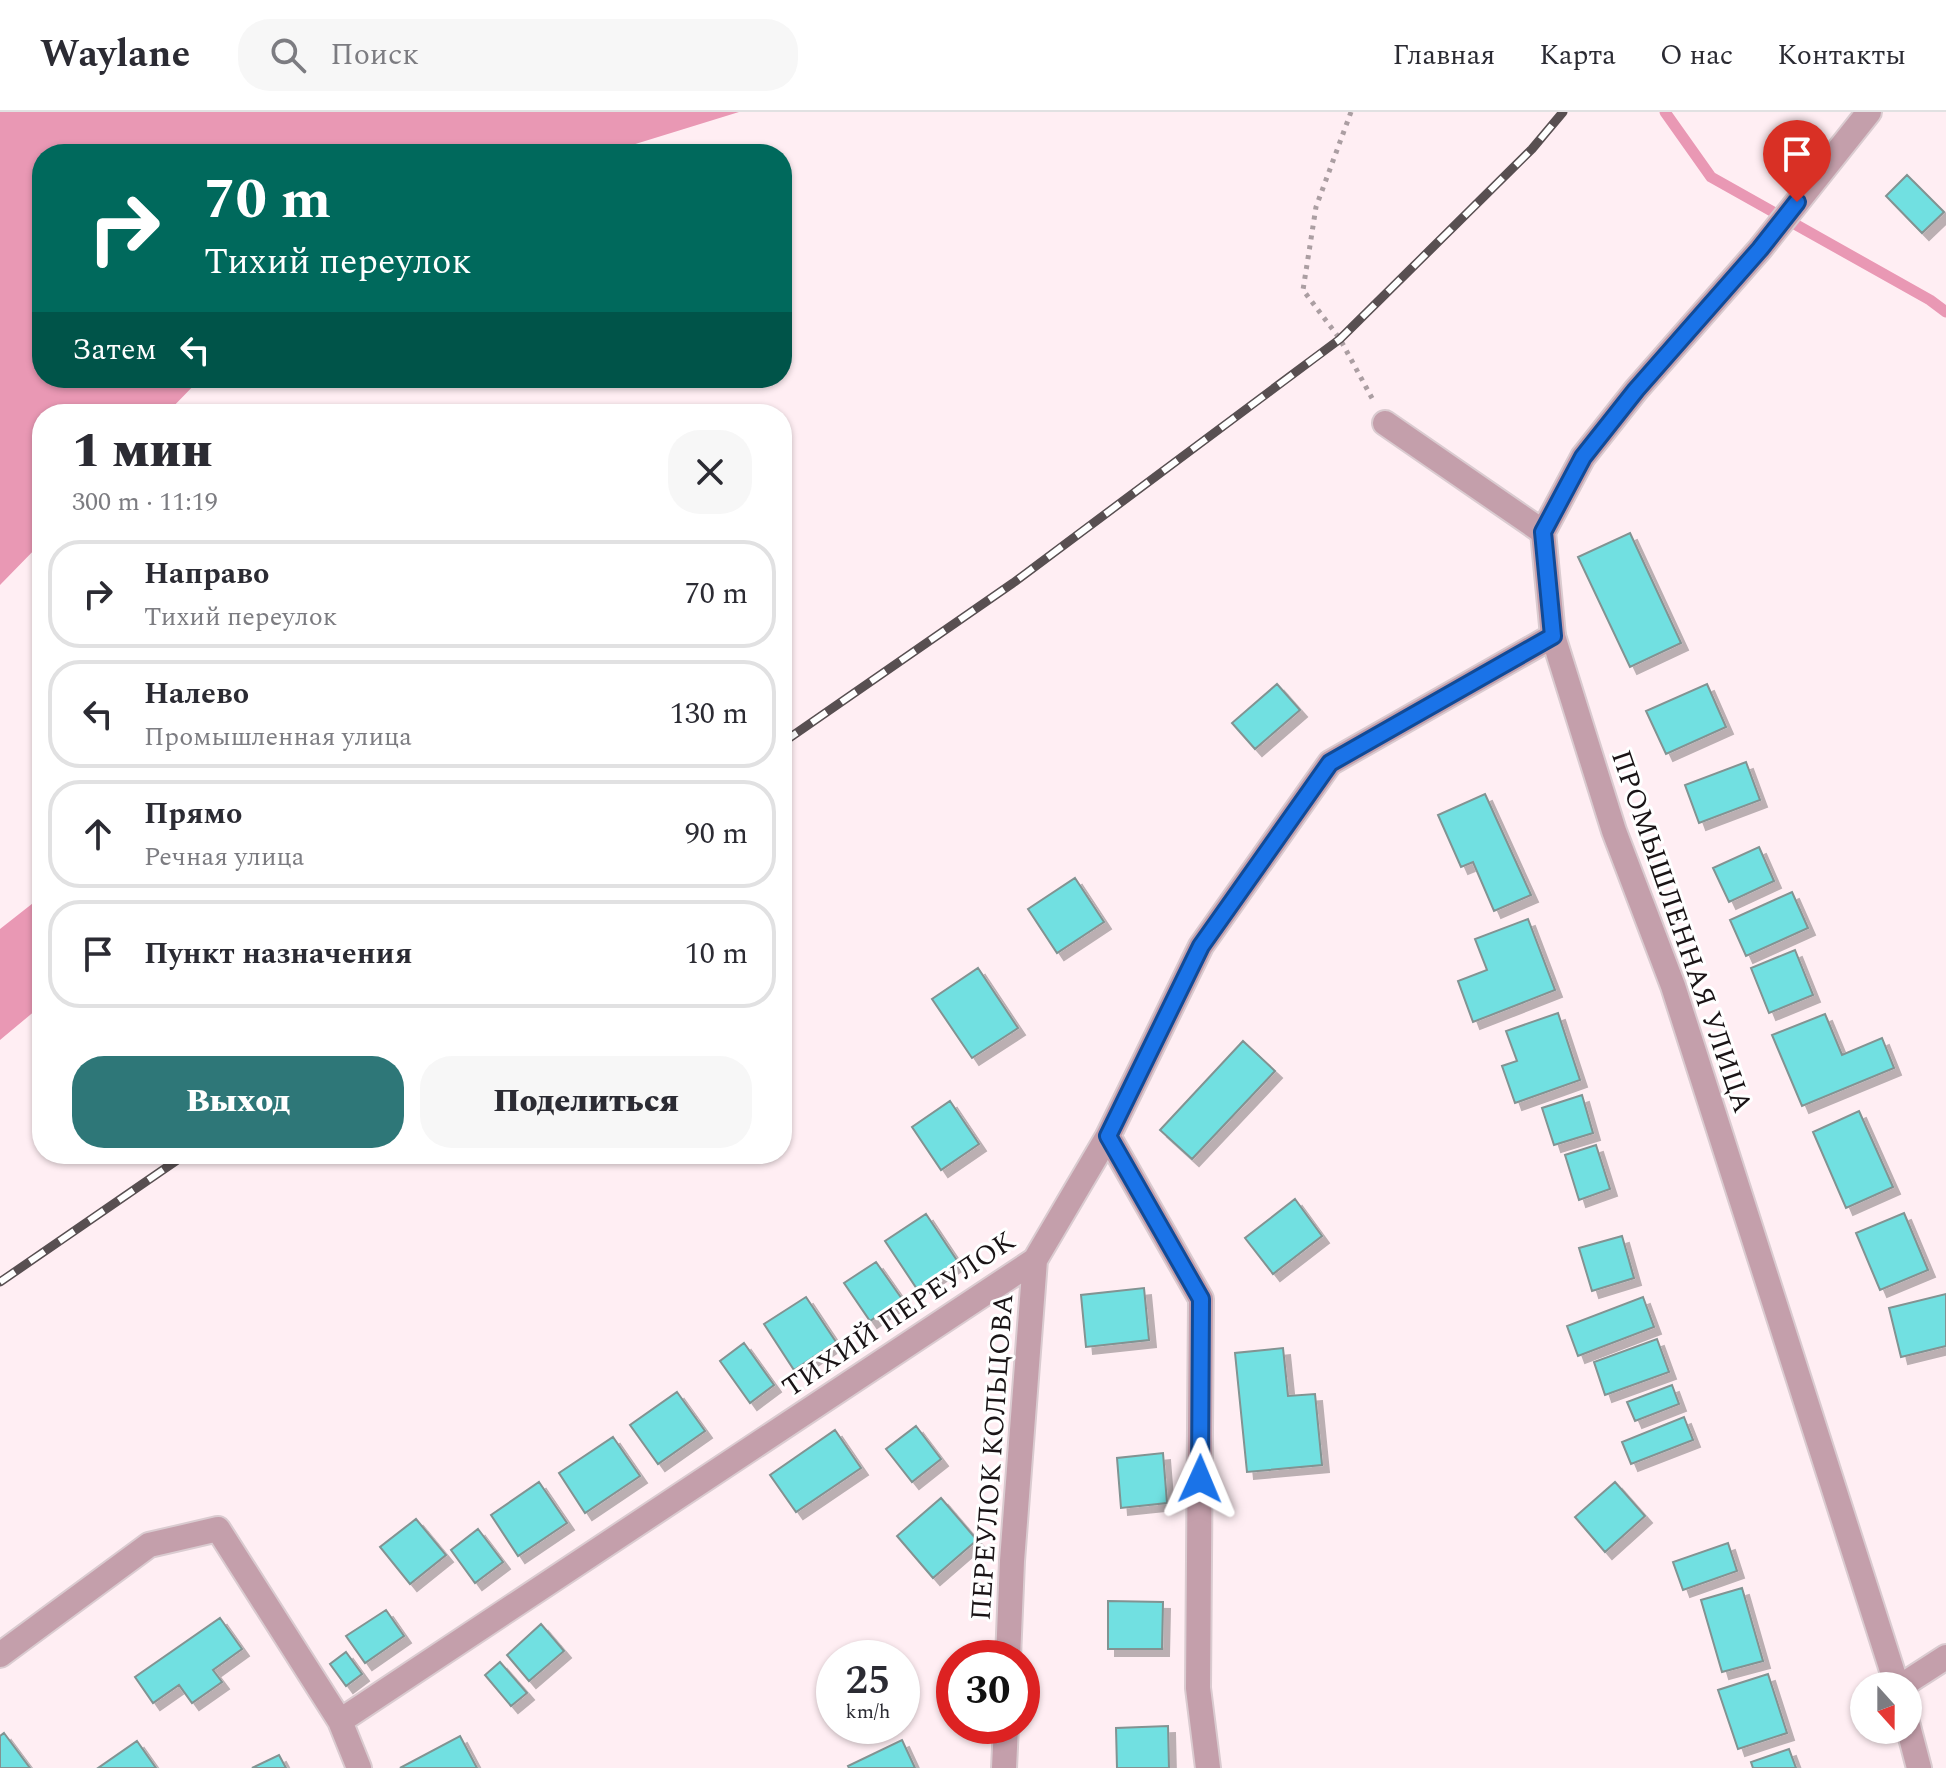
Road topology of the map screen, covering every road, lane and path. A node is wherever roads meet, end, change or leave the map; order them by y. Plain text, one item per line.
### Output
1 (1351, 112) edge
2 (1869, 112) edge
3 (1385, 423) joint
4 (1543, 532) junction
5 (1553, 636) junction
6 (1108, 1136) junction
7 (1035, 1260) junction
8 (1009, 1640) edge
9 (0, 1655) edge
10 (1946, 1657) edge
11 (1894, 1672) edge
12 (1922, 1672) edge
13 (340, 1721) junction
14 (1005, 1744) edge
15 (1913, 1744) edge
16 (359, 1768) edge
17 (1004, 1768) edge
18 (1208, 1768) edge
19 (1919, 1768) edge

1 - 3 path
2 - 4 street
3 - 4 street
4 - 5 street, ПРОМЫШЛЕННАЯ УЛИЦА
5 - 6 street, ТИХИЙ ПЕРЕУЛОК
5 - 11 street, ПРОМЫШЛЕННАЯ УЛИЦА
6 - 7 street, ТИХИЙ ПЕРЕУЛОК
6 - 18 street
7 - 8 street, ПЕРЕУЛОК КОЛЬЦОВА
7 - 13 street, ТИХИЙ ПЕРЕУЛОК
9 - 13 street
10 - 12 street
13 - 16 street
14 - 17 street
15 - 19 street

